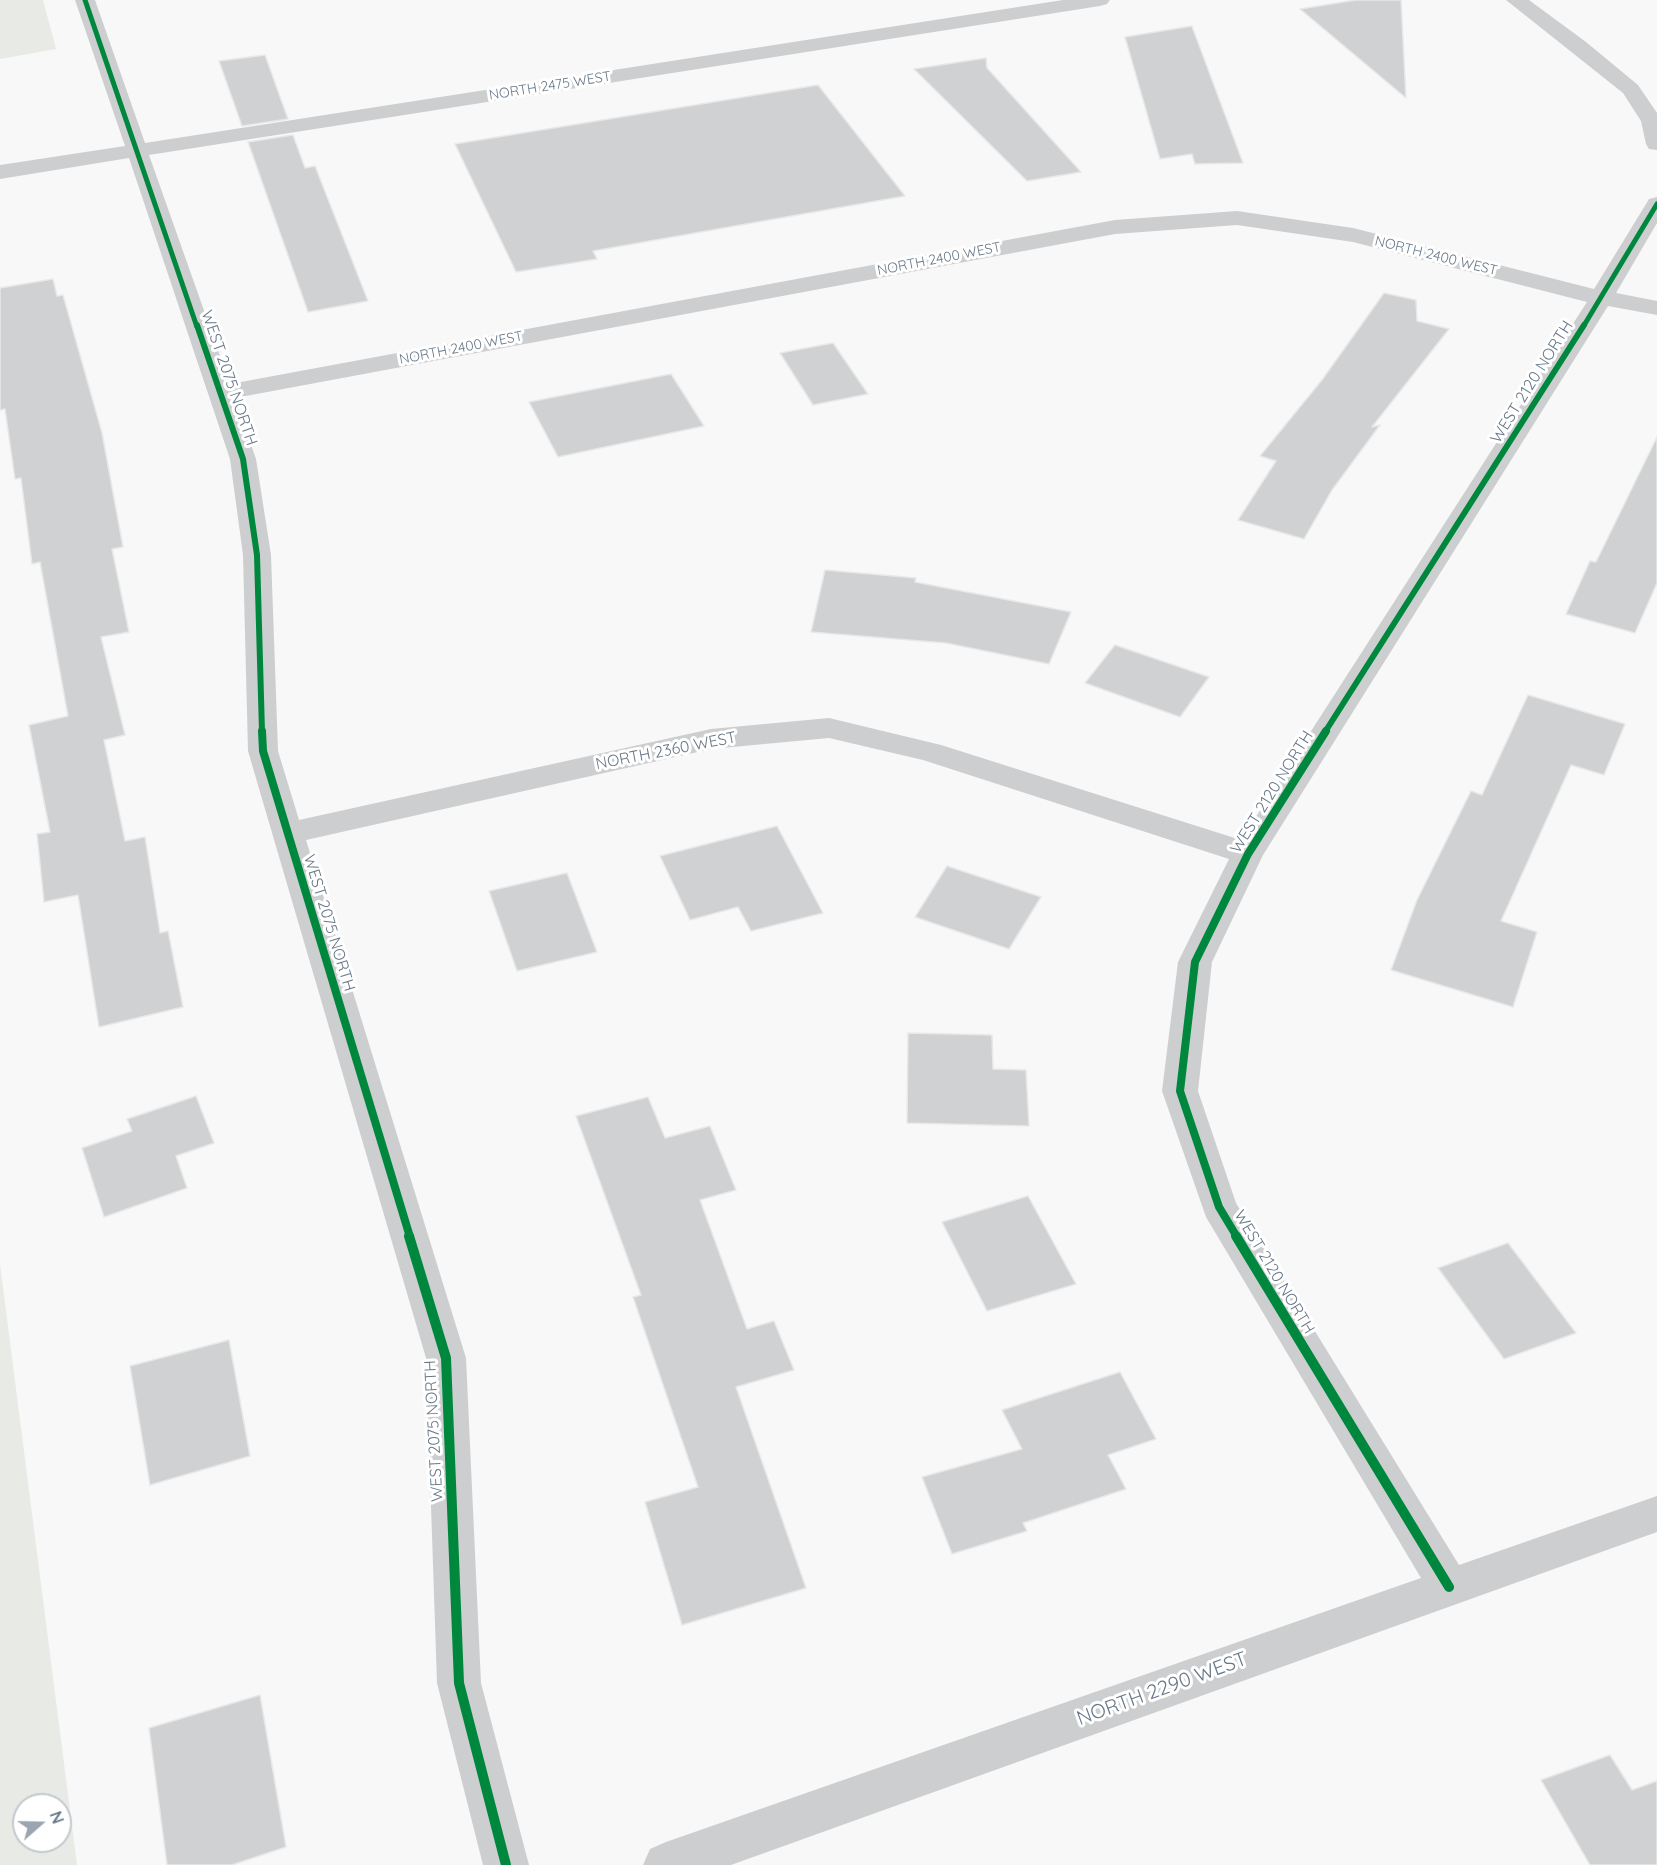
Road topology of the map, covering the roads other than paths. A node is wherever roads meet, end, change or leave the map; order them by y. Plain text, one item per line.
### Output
1 (85, 0) edge
2 (1100, 0) edge
3 (1516, 0) edge
4 (1657, 144) edge
5 (137, 151) junction
6 (0, 172) edge
7 (1657, 204) edge
8 (1601, 298) junction
9 (1657, 308) edge
10 (220, 393) junction
11 (288, 833) junction
12 (1248, 854) junction
13 (1657, 1514) edge
14 (1449, 1587) junction
15 (506, 1865) edge
16 (666, 1865) edge

1 - 5 street, WEST 2075 NORTH
2 - 5 street, NORTH 2475 WEST
3 - 4 street
5 - 6 street, NORTH 2475 WEST
5 - 10 street, WEST 2075 NORTH
7 - 8 street, WEST 2120 NORTH
8 - 9 street, NORTH 2400 WEST
8 - 10 street, NORTH 2400 WEST
8 - 12 street, WEST 2120 NORTH
10 - 11 street, WEST 2075 NORTH
11 - 12 street, NORTH 2360 WEST
11 - 15 street, WEST 2075 NORTH
12 - 14 street, WEST 2120 NORTH
13 - 14 street, NORTH 2290 WEST
14 - 16 street, NORTH 2290 WEST

